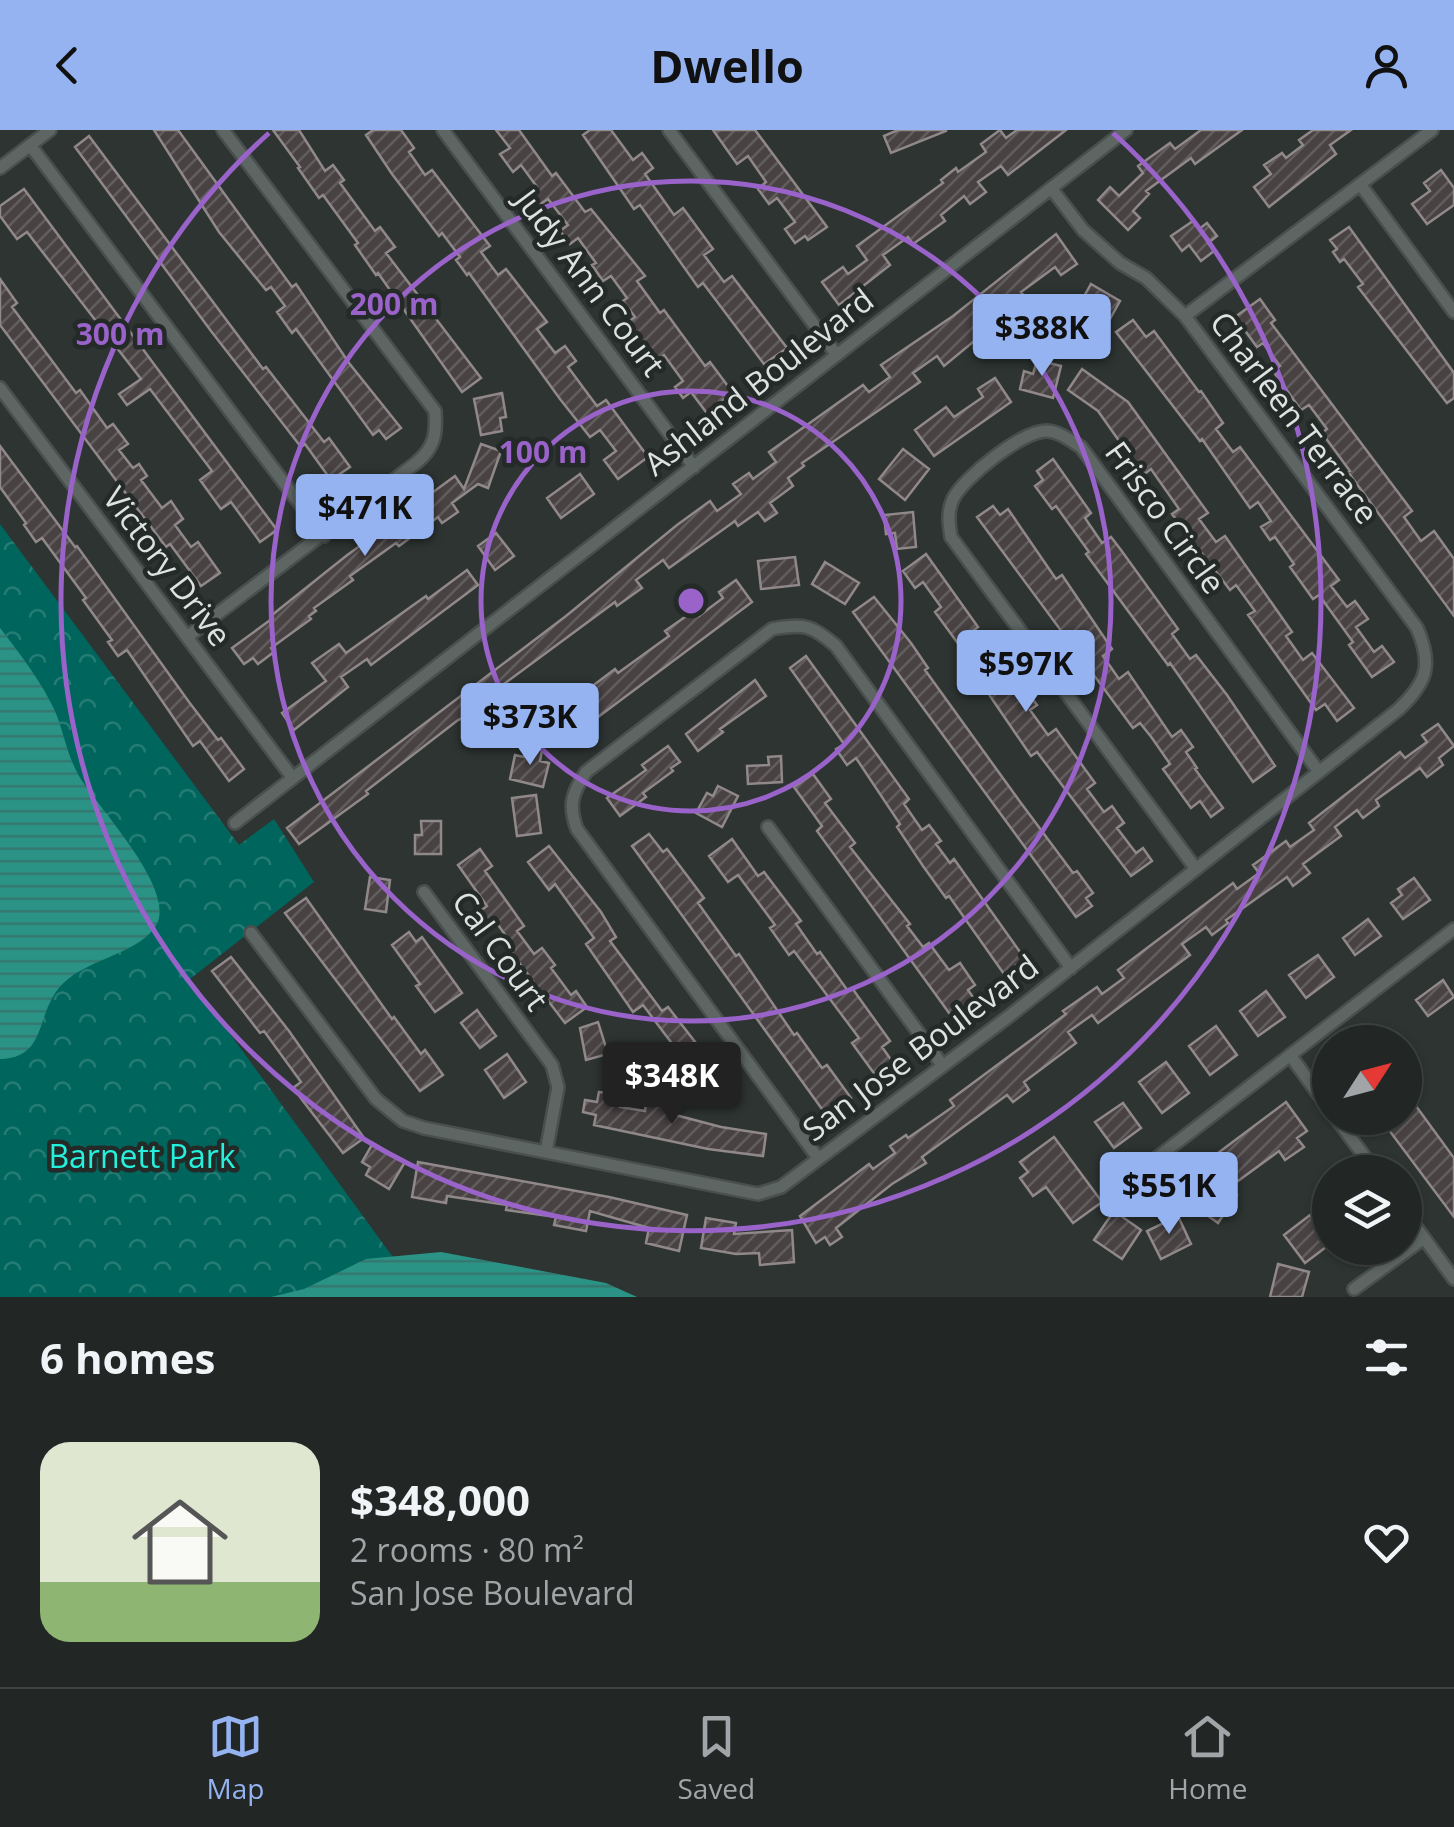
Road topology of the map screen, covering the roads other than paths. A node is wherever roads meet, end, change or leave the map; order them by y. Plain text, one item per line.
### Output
1 (50, 130) edge
2 (223, 130) edge
3 (443, 130) edge
4 (669, 130) edge
5 (1126, 130) edge
6 (1432, 130) edge
7 (30, 145) junction
8 (0, 168) edge
9 (1360, 184) junction
10 (1051, 188) junction
11 (1454, 312) edge
12 (1186, 316) junction
13 (836, 354) junction
14 (0, 388) edge
15 (694, 467) junction
16 (324, 536) junction
17 (187, 637) junction
18 (1399, 709) joint
19 (1319, 772) junction
20 (292, 777) junction
21 (235, 823) dead end
22 (768, 826) dead end
23 (1196, 869) junction
24 (424, 892) dead end
25 (1454, 929) edge
26 (251, 933) dead end
27 (1071, 968) junction
28 (1290, 1054) junction
29 (942, 1066) junction
30 (1312, 1085) edge
31 (546, 1152) junction
32 (818, 1158) junction
33 (1148, 1183) dead end
34 (1422, 1235) edge
35 (1424, 1238) junction
36 (1454, 1279) edge
37 (1354, 1289) dead end

1 - 7 street
2 - 16 street
3 - 15 street, Judy Ann Court
4 - 13 street
5 - 10 street, Ashland Boulevard
6 - 9 street
7 - 8 street
7 - 16 street
9 - 11 street
9 - 12 street
10 - 12 street, Charleen Terrace
10 - 13 street, Ashland Boulevard
12 - 18 street, Charleen Terrace
13 - 15 street, Ashland Boulevard
14 - 17 street, Victory Drive
15 - 20 street, Ashland Boulevard
16 - 17 street
17 - 20 street, Victory Drive
18 - 19 street, San Jose Boulevard
19 - 23 street, San Jose Boulevard
19 - 23 street, Frisco Circle
20 - 21 street, Ashland Boulevard
22 - 29 street
23 - 27 street, San Jose Boulevard
24 - 31 street, Cal Court
25 - 28 street
26 - 31 street, San Jose Boulevard
27 - 29 street, San Jose Boulevard
27 - 32 street
28 - 30 street
28 - 33 street
29 - 32 street, San Jose Boulevard
31 - 32 street, San Jose Boulevard
34 - 35 street
35 - 36 street
35 - 37 street

